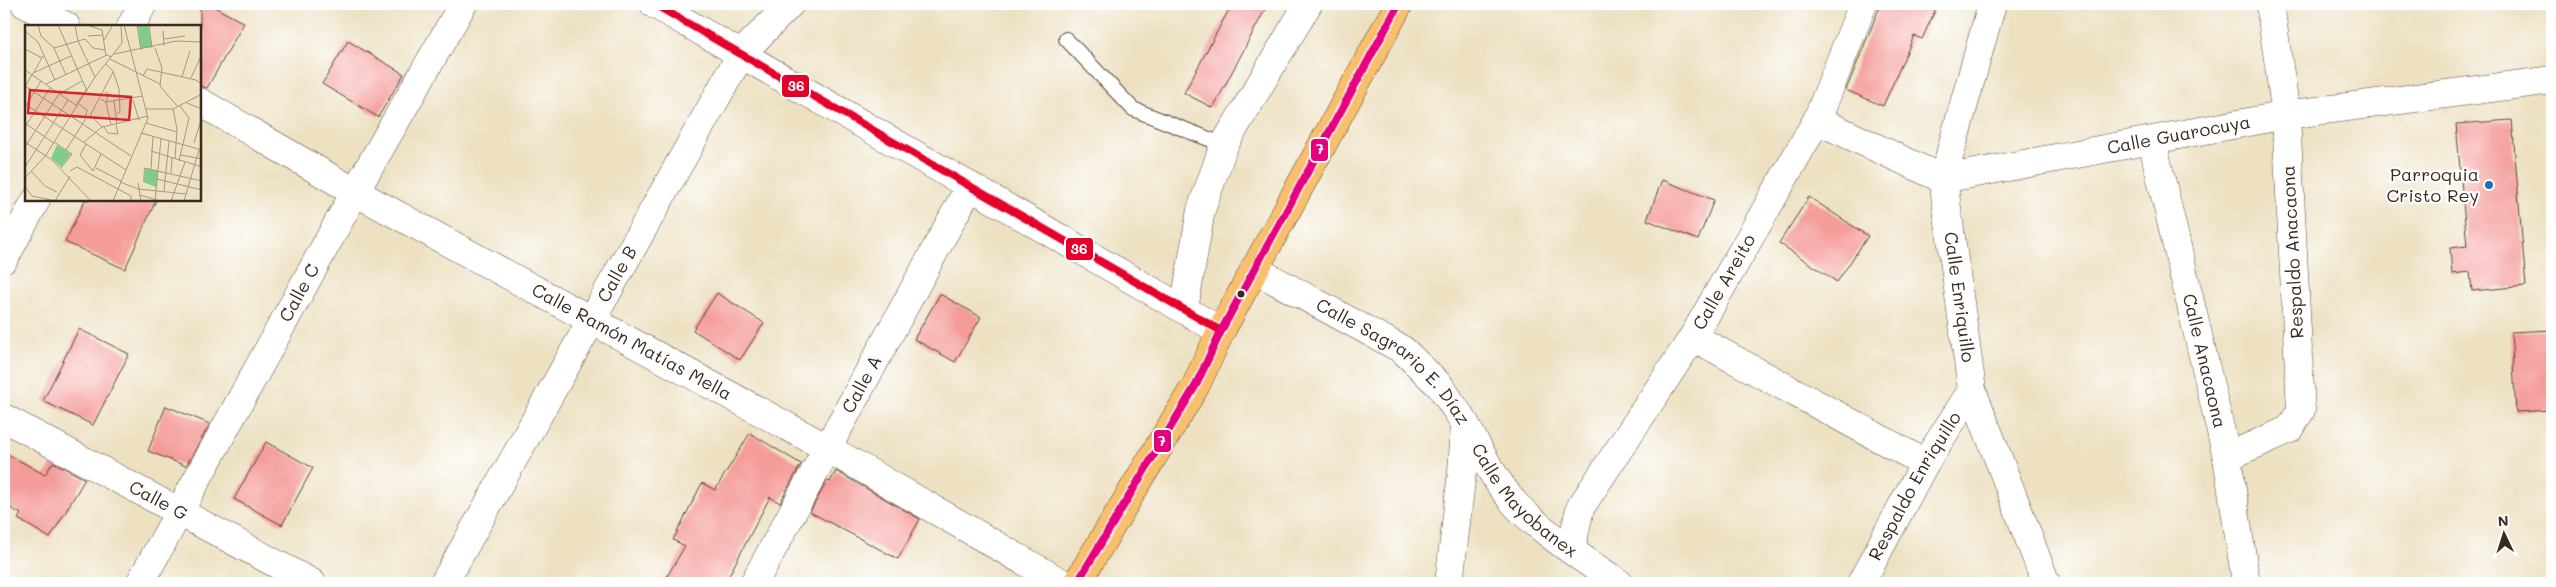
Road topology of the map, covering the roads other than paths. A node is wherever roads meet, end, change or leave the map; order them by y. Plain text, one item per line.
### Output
1 (25, 4) edge
2 (143, 4) edge
3 (463, 4) edge
4 (654, 4) edge
5 (790, 4) edge
6 (1308, 4) edge
7 (1400, 4) edge
8 (1863, 4) edge
9 (1992, 4) edge
10 (2270, 4) edge
11 (64, 25) edge
12 (132, 25) edge
13 (1066, 38) dead end
14 (741, 54) junction
15 (2552, 80) edge
16 (201, 103) edge
17 (2286, 115) junction
18 (1817, 120) junction
19 (2152, 141) junction
20 (1224, 145) junction
21 (1943, 179) junction
22 (970, 186) junction
23 (355, 192) junction
24 (35, 201) edge
25 (4, 259) edge
26 (1254, 269) junction
27 (1184, 310) junction
28 (591, 320) junction
29 (1221, 331) junction
30 (1693, 337) junction
31 (1972, 390) junction
32 (4, 418) edge
33 (1465, 424) junction
34 (827, 448) junction
35 (2227, 457) junction
36 (1925, 463) junction
37 (180, 512) junction
38 (1571, 550) junction
39 (140, 583) edge
40 (312, 583) edge
41 (444, 583) edge
42 (754, 583) edge
43 (1062, 583) edge
44 (1077, 583) edge
45 (1449, 583) edge
46 (1619, 583) edge
47 (1860, 583) edge
48 (2046, 583) edge
49 (2246, 583) edge

1 - 11 street
2 - 12 street
3 - 23 street, Calle C
4 - 14 street
5 - 14 street, Calle B
6 - 20 street
7 - 26 main road
8 - 18 street, Calle Areito
9 - 21 street, Calle Enriquillo
10 - 17 street, Respaldo Anacaona
13 - 20 lane
14 - 22 street
14 - 28 street, Calle B
15 - 17 street, Calle Guarocuya
16 - 23 street, Calle Ramón Matías Mella
17 - 19 street, Calle Guarocuya
17 - 35 street, Respaldo Anacaona
18 - 21 street
18 - 30 street, Calle Areito
19 - 21 street, Calle Guarocuya
19 - 35 street, Calle Anacaona
20 - 27 street
21 - 31 street, Calle Enriquillo
22 - 27 street
22 - 34 street, Calle A
23 - 28 street, Calle Ramón Matías Mella
23 - 37 street, Calle C
24 - 25 street
26 - 29 main road
26 - 33 street, Calle Sagrario E. Díaz
27 - 29 street
28 - 34 street, Calle Ramón Matías Mella
28 - 41 street, Calle B
29 - 44 main road
30 - 36 street
30 - 38 street, Calle Areito
31 - 36 street, Respaldo Enriquillo
31 - 48 street, Calle Enriquillo
32 - 37 street, Calle G
33 - 38 street, Calle Mayobanex
33 - 45 street, Calle Sagrario E. Díaz
34 - 42 street, Calle A
34 - 43 street, Calle Ramón Matías Mella
35 - 49 street, Calle Anacaona
36 - 47 street, Respaldo Enriquillo
37 - 39 street, Calle C
37 - 40 street, Calle G
38 - 46 street, Calle Mayobanex

